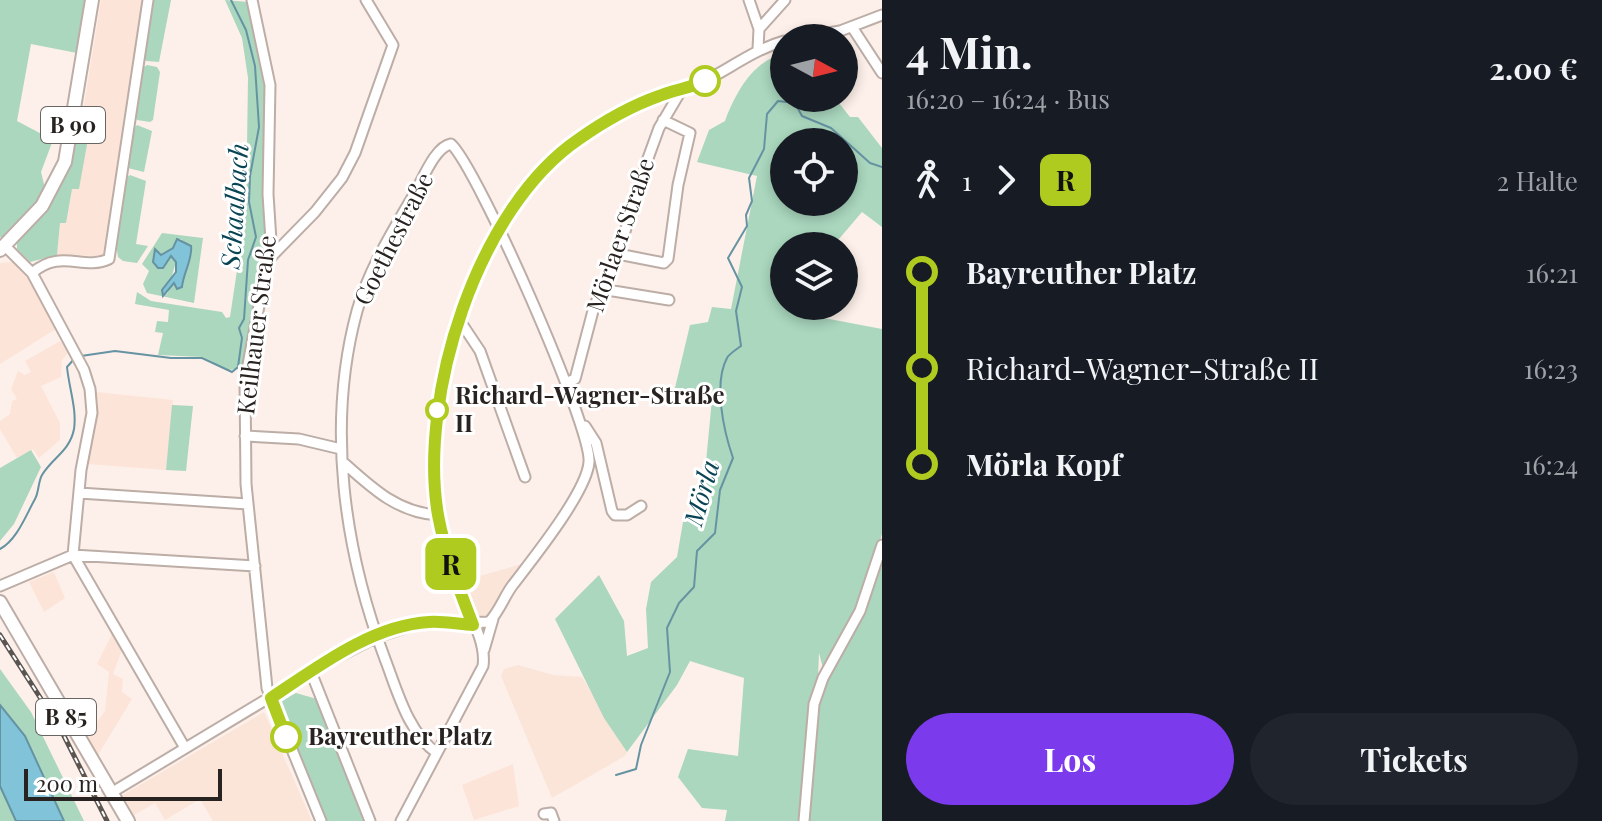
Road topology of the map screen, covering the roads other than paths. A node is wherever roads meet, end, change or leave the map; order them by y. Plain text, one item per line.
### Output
1 (92, 0) edge
2 (148, 0) edge
3 (252, 0) edge
4 (366, 0) edge
5 (749, 0) edge
6 (785, 0) edge
7 (882, 15) edge
8 (858, 25) edge
9 (759, 29) junction
10 (858, 36) edge
11 (770, 45) edge
12 (758, 49) junction
13 (882, 73) edge
14 (682, 89) junction
15 (663, 120) junction
16 (499, 231) junction
17 (2, 248) edge
18 (618, 254) junction
19 (269, 259) junction
20 (32, 273) junction
21 (601, 289) junction
22 (669, 300) dead end
23 (460, 321) junction
24 (568, 382) junction
25 (583, 423) junction
26 (245, 436) junction
27 (341, 449) junction
28 (343, 462) junction
29 (522, 472) dead end
30 (79, 493) junction
31 (248, 504) junction
32 (641, 506) dead end
33 (438, 515) junction
34 (882, 545) edge
35 (73, 555) junction
36 (255, 566) junction
37 (0, 586) edge
38 (1, 608) edge
39 (493, 618) junction
40 (473, 625) junction
41 (377, 637) junction
42 (483, 654) junction
43 (311, 672) junction
44 (271, 698) junction
45 (185, 748) junction
46 (437, 753) junction
47 (111, 793) junction
48 (544, 814) dead end
49 (128, 821) edge
50 (321, 821) edge
51 (370, 821) edge
52 (401, 821) edge
53 (554, 821) edge
54 (804, 821) edge

1 - 17 main road, B 90
2 - 20 street
3 - 19 street, Keilhauer Straße
4 - 19 street
5 - 9 street
6 - 9 street
7 - 8 street
9 - 12 street
10 - 13 street
11 - 12 street
12 - 14 street
14 - 15 street, Mörlaer Straße
14 - 16 street
15 - 18 street, Mörlaer Straße
15 - 18 street
16 - 23 street
16 - 24 street
16 - 27 street, Goethestraße
17 - 20 street
18 - 21 street, Mörlaer Straße
19 - 26 street, Keilhauer Straße
20 - 30 street
21 - 22 street
21 - 24 street, Mörlaer Straße
23 - 29 street
23 - 33 street
24 - 25 street
25 - 32 street
25 - 39 street
26 - 27 street
26 - 31 street, Keilhauer Straße
27 - 28 street, Goethestraße
28 - 33 street
28 - 41 street, Goethestraße
30 - 31 street
30 - 35 street
31 - 36 street, Keilhauer Straße
33 - 40 street
34 - 54 street
35 - 36 street
35 - 37 street
35 - 45 street
36 - 44 street, Keilhauer Straße
38 - 47 main road, B 85
39 - 40 street
39 - 42 street
40 - 41 street
40 - 42 street
41 - 43 street
41 - 46 street, Goethestraße
42 - 46 street
43 - 44 street
43 - 51 street
44 - 45 street
44 - 50 street
45 - 47 street
46 - 52 street
47 - 49 main road, B 85
48 - 53 street

